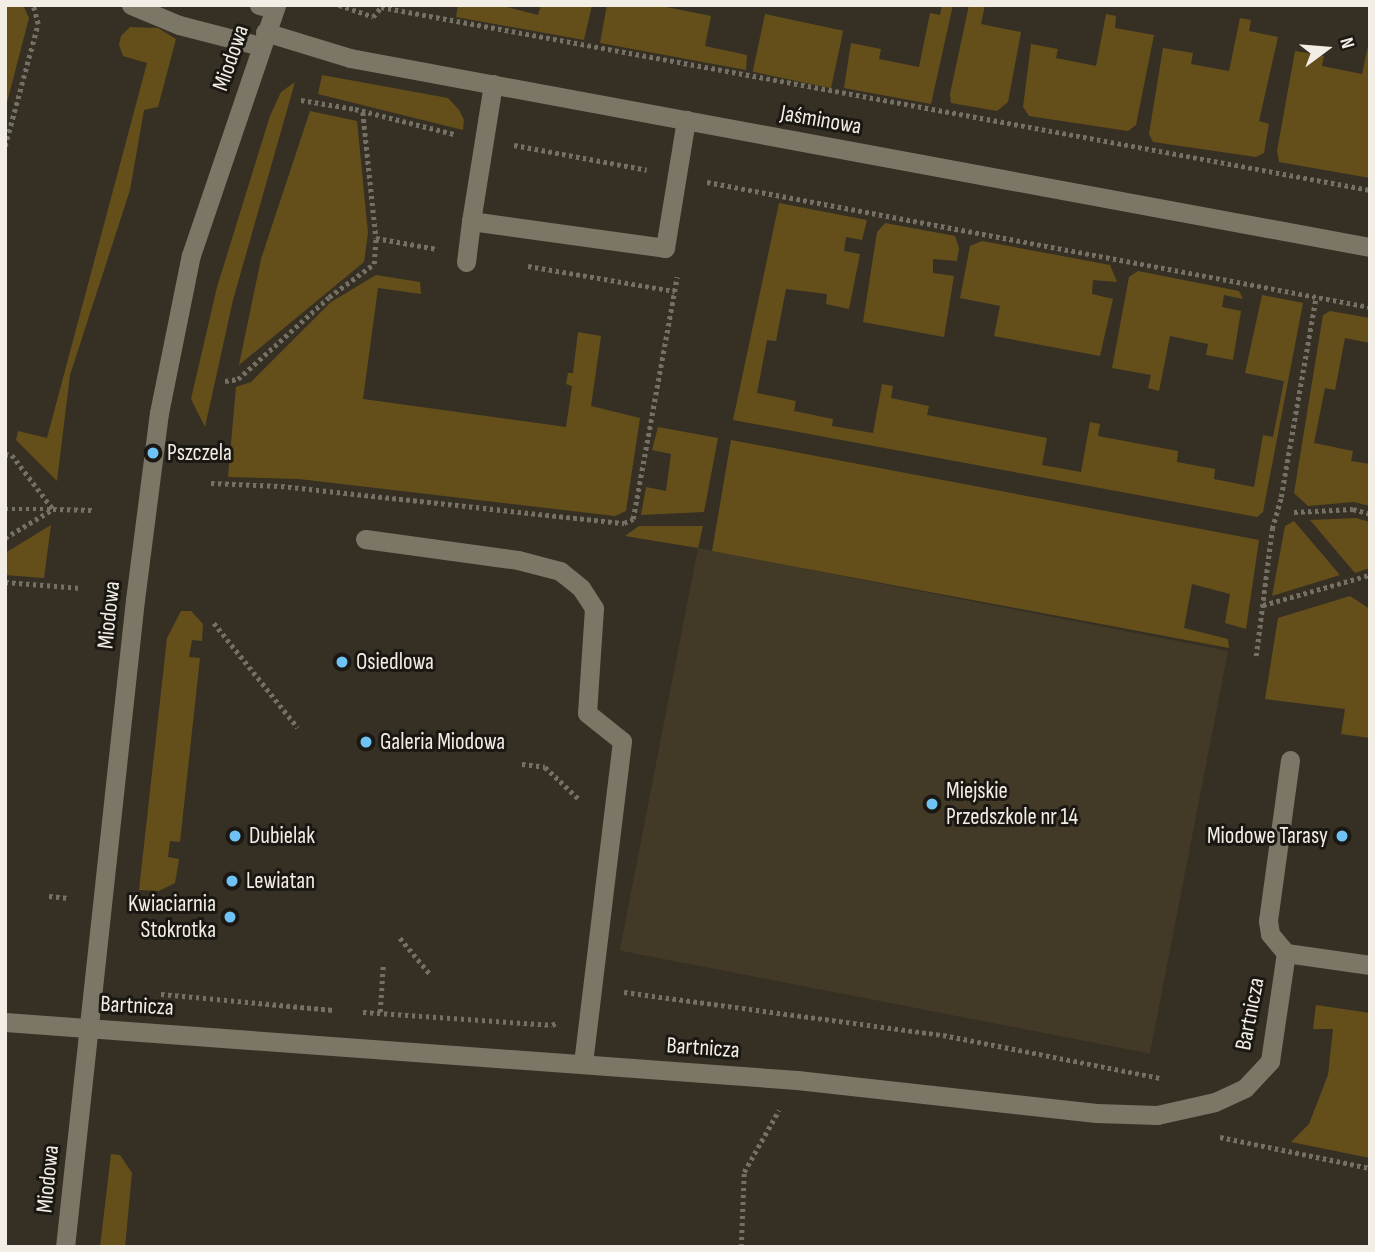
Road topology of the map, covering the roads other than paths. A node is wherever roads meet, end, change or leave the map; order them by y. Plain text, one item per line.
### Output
1 (131, 5) edge
2 (270, 7) edge
3 (263, 39) junction
4 (492, 84) junction
5 (686, 120) junction
6 (471, 220) junction
7 (1370, 247) edge
8 (466, 262) dead end
9 (365, 539) dead end
10 (1290, 760) dead end
11 (1286, 953) junction
12 (1370, 965) edge
13 (5, 1022) edge
14 (88, 1028) junction
15 (583, 1063) junction
16 (65, 1247) edge

1 - 3 street, Jaśminowa
2 - 3 street, Miodowa
3 - 4 street, Jaśminowa
3 - 14 street, Miodowa
4 - 5 street, Jaśminowa
4 - 6 street
5 - 6 street
5 - 7 street, Jaśminowa
6 - 8 street
9 - 15 street
10 - 11 street
11 - 12 street
11 - 15 street, Bartnicza
13 - 14 street, Bartnicza
14 - 15 street, Bartnicza
14 - 16 street, Miodowa

